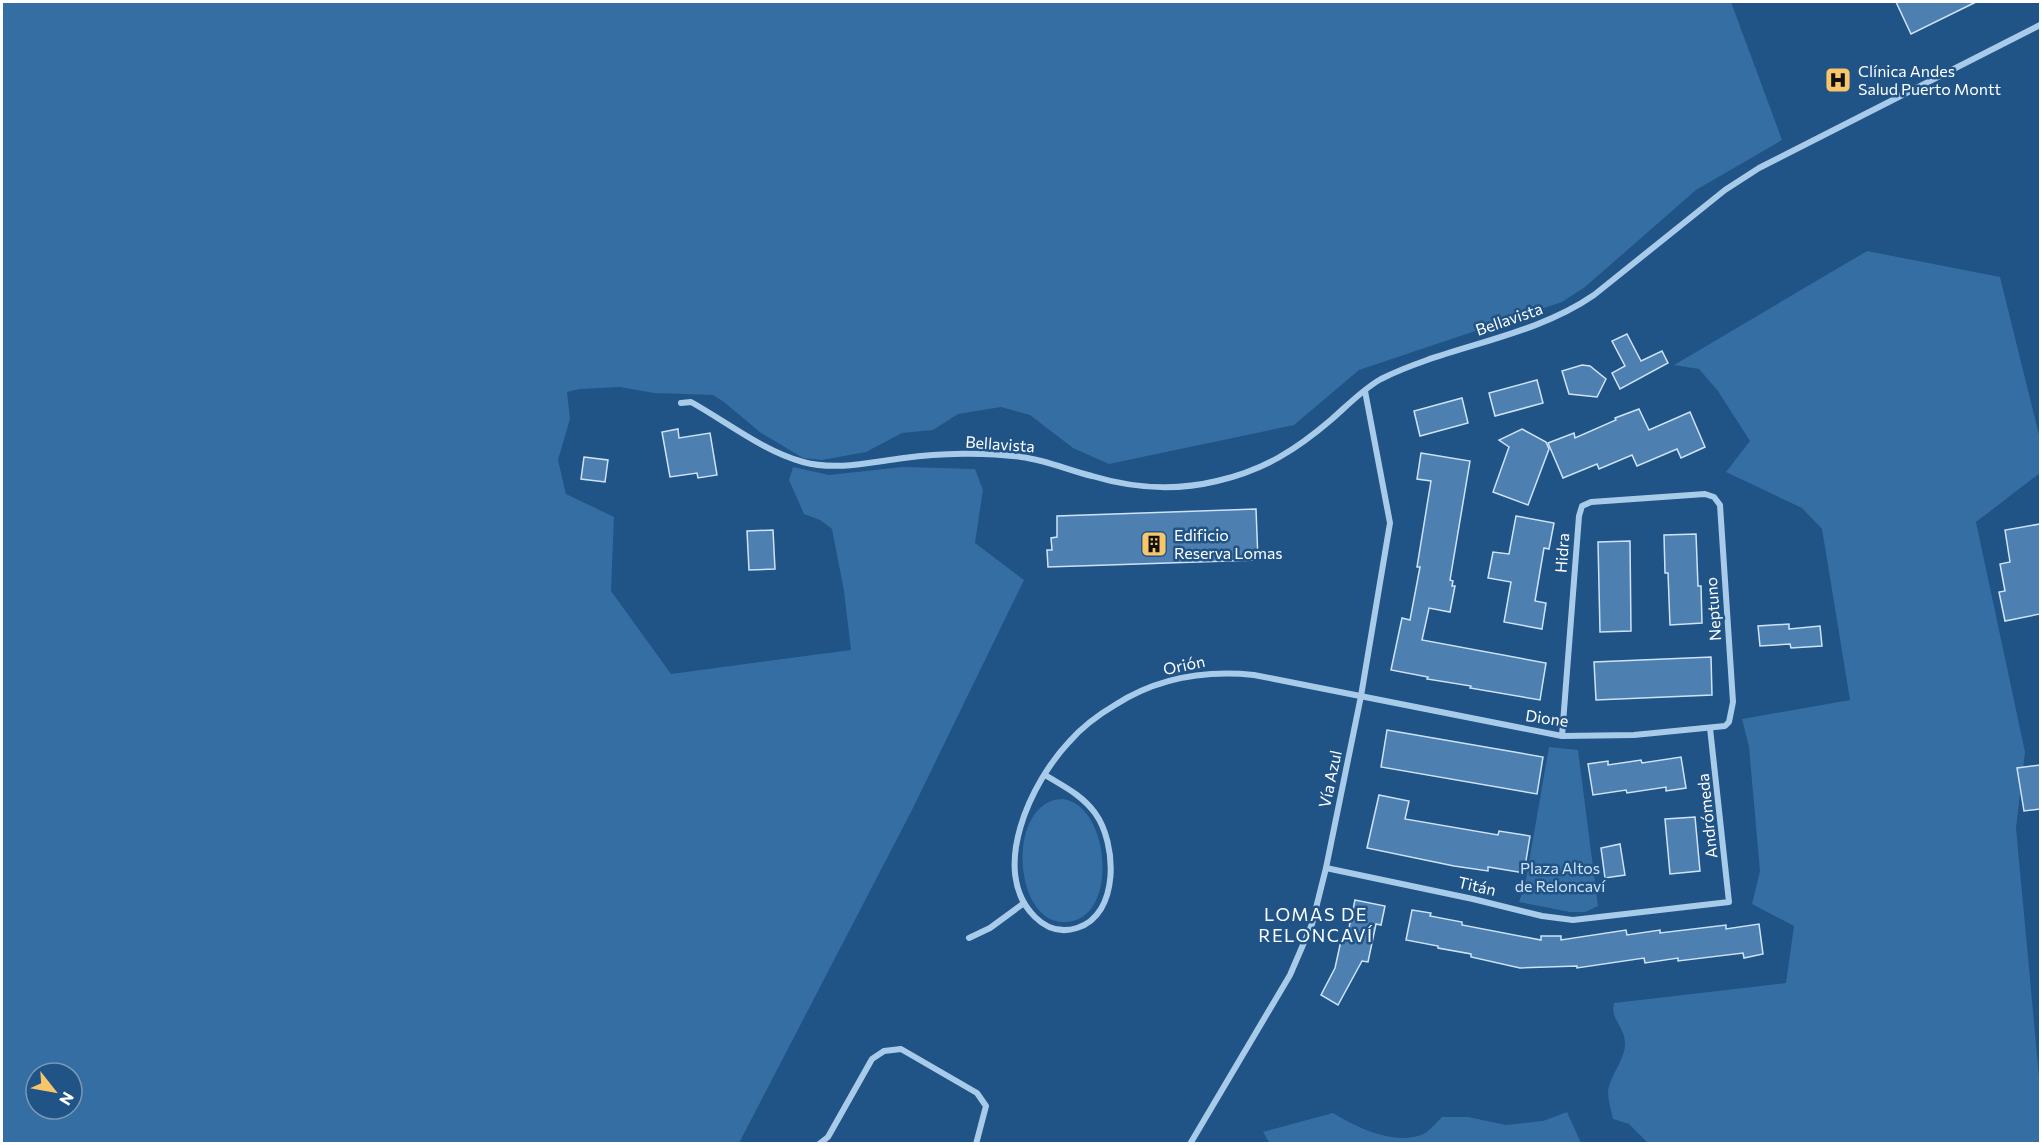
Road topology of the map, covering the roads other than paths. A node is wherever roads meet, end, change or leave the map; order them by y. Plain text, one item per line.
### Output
1 (2040, 25) edge
2 (1365, 391) junction
3 (681, 403) dead end
4 (1714, 497) joint
5 (1361, 696) junction
6 (1729, 722) joint
7 (1710, 728) junction
8 (1562, 736) junction
9 (1045, 775) junction
10 (1326, 868) junction
11 (1730, 902) joint
12 (1024, 903) junction
13 (969, 938) dead end
14 (819, 1143) edge
15 (976, 1143) edge
16 (1190, 1143) edge

1 - 2 street, Bellavista
2 - 3 street, Bellavista
2 - 5 street, Vía Azul
4 - 6 street, Neptuno
4 - 8 street, Hidra
5 - 8 street, Dione
5 - 9 street, Orión
5 - 10 street, Vía Azul
6 - 7 street, Dione
7 - 8 street, Dione
7 - 11 street, Andrómeda
9 - 12 street, Orión
9 - 12 street, Orión
10 - 11 street, Titán
10 - 16 street, Vía Azul
12 - 13 street
14 - 15 street

